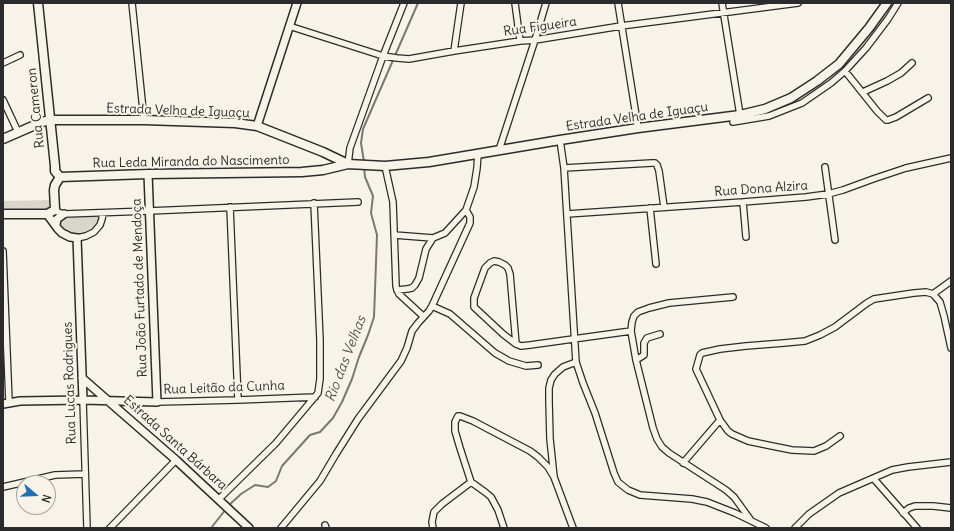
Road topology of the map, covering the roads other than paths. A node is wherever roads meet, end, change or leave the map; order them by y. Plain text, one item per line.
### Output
1 (38, 3) edge
2 (132, 3) edge
3 (297, 3) edge
4 (404, 3) edge
5 (461, 3) edge
6 (515, 3) edge
7 (546, 3) edge
8 (618, 3) edge
9 (722, 3) edge
10 (798, 3) edge
11 (887, 3) edge
12 (898, 3) edge
13 (724, 13) junction
14 (289, 26) junction
15 (621, 26) junction
16 (535, 40) junction
17 (520, 41) junction
18 (454, 51) junction
19 (20, 55) dead end
20 (384, 56) junction
21 (3, 63) edge
22 (912, 63) dead end
23 (845, 70) junction
24 (863, 92) junction
25 (928, 98) dead end
26 (3, 100) edge
27 (740, 115) junction
28 (50, 120) junction
29 (144, 120) junction
30 (733, 122) dead end
31 (256, 126) junction
32 (638, 128) junction
33 (18, 132) junction
34 (3, 139) edge
35 (560, 140) junction
36 (499, 150) junction
37 (323, 152) junction
38 (478, 153) junction
39 (951, 158) edge
40 (352, 165) junction
41 (385, 166) junction
42 (825, 167) dead end
43 (564, 168) junction
44 (323, 170) junction
45 (148, 174) junction
46 (60, 177) junction
47 (828, 194) junction
48 (358, 202) dead end
49 (743, 202) junction
50 (314, 203) junction
51 (230, 207) junction
52 (664, 207) junction
53 (650, 208) junction
54 (55, 209) junction
55 (466, 210) junction
56 (149, 211) junction
57 (103, 213) junction
58 (3, 214) edge
59 (47, 214) junction
60 (64, 214) junction
61 (567, 214) junction
62 (56, 225) junction
63 (394, 235) junction
64 (746, 237) dead end
65 (77, 238) junction
66 (433, 238) junction
67 (834, 240) dead end
68 (3, 251) edge
69 (656, 264) dead end
70 (951, 281) edge
71 (396, 290) junction
72 (933, 294) junction
73 (733, 297) dead end
74 (432, 306) junction
75 (424, 316) junction
76 (631, 331) junction
77 (660, 334) dead end
78 (575, 339) junction
79 (516, 344) junction
80 (951, 348) edge
81 (636, 360) junction
82 (576, 362) junction
83 (538, 365) dead end
84 (82, 378) junction
85 (315, 397) junction
86 (83, 400) junction
87 (238, 400) junction
88 (110, 402) junction
89 (156, 402) junction
90 (6, 403) edge
91 (720, 420) junction
92 (840, 436) dead end
93 (176, 460) junction
94 (951, 462) edge
95 (683, 463) junction
96 (85, 474) junction
97 (554, 477) junction
98 (874, 478) junction
99 (471, 482) junction
100 (3, 487) edge
101 (220, 500) junction
102 (951, 508) edge
103 (903, 512) junction
104 (751, 520) junction
105 (247, 527) edge
106 (87, 528) edge
107 (110, 528) edge
108 (282, 528) edge
109 (433, 528) edge
110 (504, 528) edge
111 (573, 528) edge
112 (766, 528) edge
113 (795, 528) edge
114 (917, 528) edge

1 - 28 main road, Rua Cameron
2 - 29 street
3 - 14 street
4 - 20 street
5 - 18 street
6 - 17 street
7 - 16 street
8 - 15 street
9 - 13 street
10 - 13 street, Rua Figueira
11 - 27 main road, Estrada Velha de Iguaçu
12 - 23 street
13 - 15 street, Rua Figueira
13 - 27 street
14 - 20 street, Rua Figueira
14 - 31 street
15 - 16 street, Rua Figueira
15 - 32 street
16 - 17 street, Rua Figueira
16 - 36 street
17 - 18 street, Rua Figueira
18 - 20 street, Rua Figueira
19 - 21 street
20 - 40 street
22 - 24 street
23 - 24 street
23 - 30 street
24 - 25 street
26 - 33 street
27 - 32 main road, Estrada Velha de Iguaçu
28 - 29 main road, Estrada Velha de Iguaçu
28 - 33 main road, Estrada Velha de Iguaçu
28 - 46 main road, Rua Cameron
29 - 31 main road, Estrada Velha de Iguaçu
31 - 37 main road, Estrada Velha de Iguaçu
32 - 35 main road, Estrada Velha de Iguaçu
33 - 34 main road, Estrada Velha de Iguaçu
35 - 36 main road, Estrada Velha de Iguaçu
35 - 43 street
36 - 38 main road, Estrada Velha de Iguaçu
37 - 40 main road, Estrada Velha de Iguaçu
37 - 44 main road
38 - 41 main road, Estrada Velha de Iguaçu
38 - 55 street
39 - 47 street, Rua Dona Alzira
40 - 41 main road, Estrada Velha de Iguaçu
40 - 44 main road, Estrada Velha de Iguaçu
41 - 63 street
42 - 47 street
43 - 52 street
43 - 61 street
44 - 45 main road, Rua Leda Miranda do Nascimento
45 - 46 main road, Rua Leda Miranda do Nascimento
45 - 56 street, Rua João Furtado de Mendoça
46 - 54 main road
47 - 49 street, Rua Dona Alzira
47 - 67 street
48 - 50 street
49 - 52 street, Rua Dona Alzira
49 - 64 street
50 - 51 street
50 - 85 street
51 - 56 street
51 - 87 street
52 - 53 street, Rua Dona Alzira
53 - 61 street, Rua Dona Alzira
53 - 69 street
54 - 59 main road
54 - 60 street
55 - 66 street
55 - 74 street
56 - 57 street
56 - 89 street, Rua João Furtado de Mendoça
57 - 60 street
57 - 65 street
58 - 59 main road
59 - 62 street
60 - 62 street
61 - 78 street
62 - 65 street
63 - 66 street
63 - 71 street
65 - 84 street, Rua Lucas Rodrigues
66 - 71 street
68 - 90 street
70 - 72 street
71 - 75 street
72 - 80 street
72 - 91 street
73 - 76 street
74 - 75 street
74 - 83 street
75 - 108 street
76 - 78 street
76 - 81 street
77 - 81 street
78 - 79 street
78 - 82 street
79 - 79 street
81 - 95 street
82 - 97 street
82 - 104 street
84 - 86 street, Rua Lucas Rodrigues
84 - 88 street, Estrada Santa Bárbara
85 - 87 street, Rua Leitão da Cunha
85 - 101 street
86 - 88 street, Rua Leitão da Cunha
86 - 90 street, Rua Leitão da Cunha
86 - 96 street, Rua Lucas Rodrigues
87 - 89 street, Rua Leitão da Cunha
88 - 89 street, Rua Leitão da Cunha
88 - 93 street, Estrada Santa Bárbara
91 - 92 street
91 - 95 street
93 - 101 street, Estrada Santa Bárbara
93 - 107 street
94 - 98 street
95 - 104 street
96 - 100 street
96 - 106 street, Rua Lucas Rodrigues
97 - 99 street
97 - 111 street
98 - 103 street
98 - 113 street
99 - 109 street
99 - 110 street
101 - 105 street, Estrada Santa Bárbara
102 - 103 street
103 - 114 street
104 - 112 street

